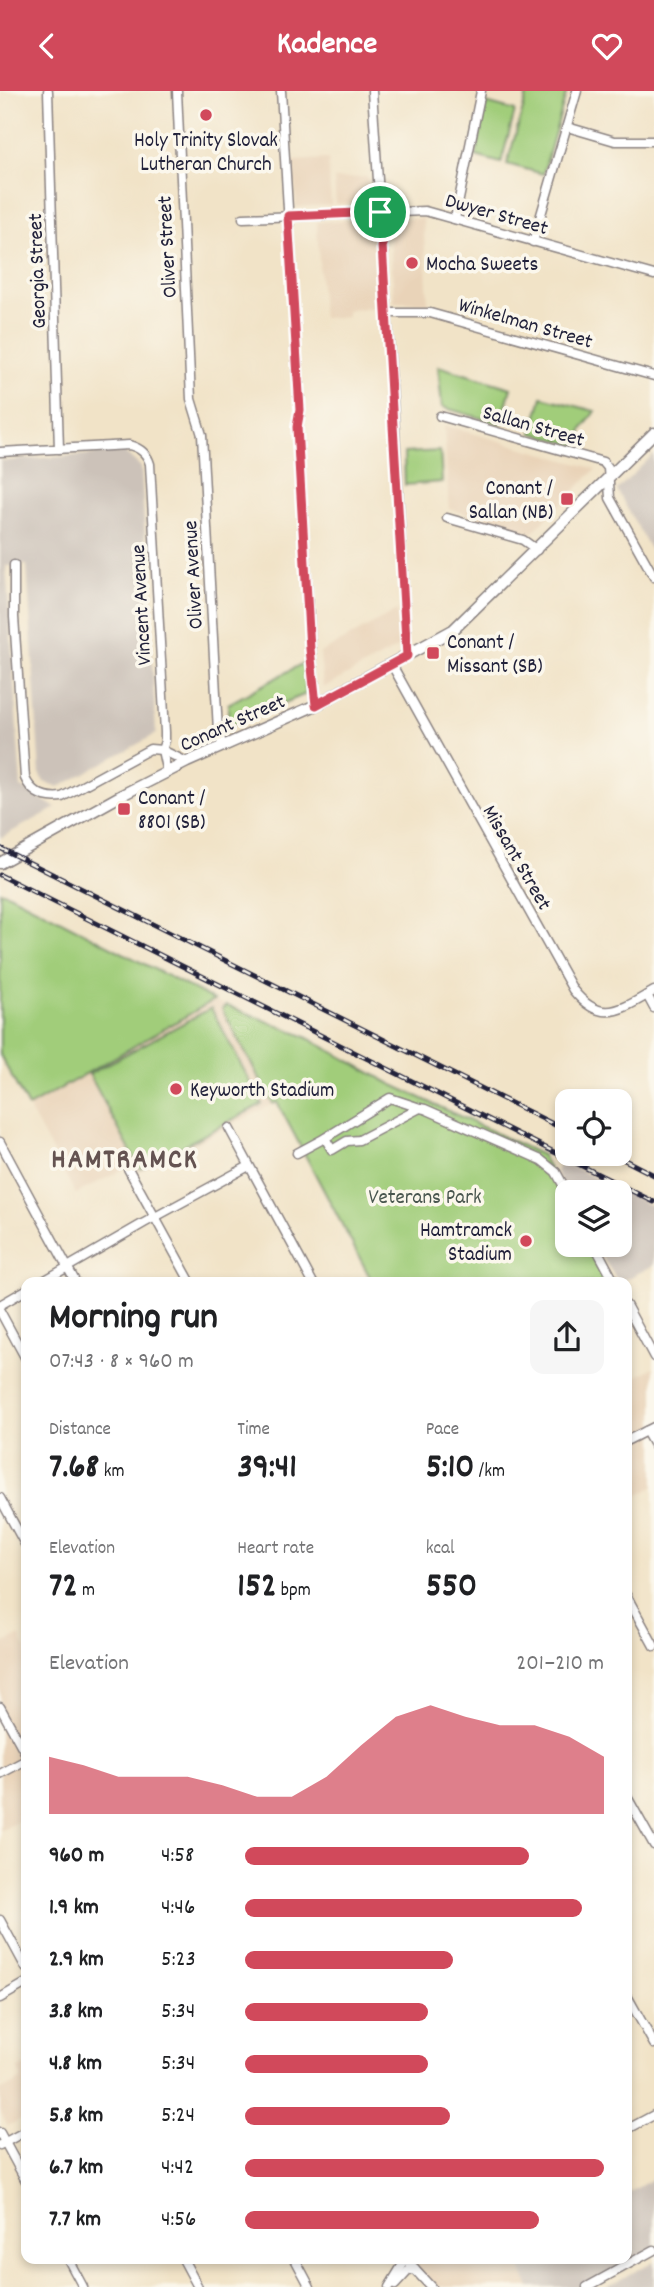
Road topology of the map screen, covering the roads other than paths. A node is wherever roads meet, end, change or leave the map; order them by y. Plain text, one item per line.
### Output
1 (47, 91) edge
2 (177, 91) edge
3 (281, 91) edge
4 (372, 91) edge
5 (481, 91) edge
6 (577, 91) edge
7 (567, 127) junction
8 (654, 141) edge
9 (380, 212) junction
10 (288, 216) junction
11 (243, 218) dead end
12 (455, 219) junction
13 (533, 241) junction
14 (654, 275) edge
15 (387, 313) junction
16 (654, 376) edge
17 (191, 401) joint
18 (440, 417) dead end
19 (654, 433) edge
20 (59, 449) junction
21 (0, 452) edge
22 (610, 477) junction
23 (447, 517) dead end
24 (537, 550) junction
25 (15, 565) dead end
26 (654, 577) edge
27 (407, 656) junction
28 (392, 665) junction
29 (316, 705) junction
30 (223, 747) junction
31 (162, 750) junction
32 (187, 762) junction
33 (167, 773) junction
34 (0, 863) edge
35 (650, 993) edge
36 (654, 1008) edge
37 (420, 1108) junction
38 (229, 1128) dead end
39 (325, 1138) junction
40 (0, 1142) edge
41 (297, 1153) dead end
42 (125, 1163) dead end
43 (249, 1166) junction
44 (560, 1180) edge
45 (155, 1217) junction
46 (601, 1257) edge
47 (68, 1267) junction
48 (50, 1277) edge
49 (73, 1277) edge
50 (188, 1277) edge
51 (310, 1277) edge
52 (612, 1277) edge
53 (21, 1293) edge
54 (0, 1305) edge
55 (0, 1311) edge
56 (632, 1316) edge
57 (21, 1350) edge
58 (654, 1357) edge
59 (650, 1429) edge
60 (632, 1438) edge
61 (654, 1445) edge
62 (0, 1498) edge
63 (21, 1537) edge
64 (632, 1606) edge
65 (654, 1646) edge
66 (0, 1707) edge
67 (21, 1745) edge
68 (21, 1763) edge
69 (0, 1774) edge
70 (632, 1806) edge
71 (654, 1845) edge
72 (0, 1920) edge
73 (21, 1959) edge
74 (21, 1986) edge
75 (0, 1998) edge
76 (632, 2005) edge
77 (654, 2045) edge
78 (654, 2115) edge
79 (632, 2127) edge
80 (0, 2133) edge
81 (21, 2134) edge
82 (3, 2144) edge
83 (21, 2173) edge
84 (654, 2250) edge
85 (632, 2262) edge
86 (71, 2264) edge
87 (186, 2264) edge
88 (298, 2264) edge
89 (403, 2264) edge
90 (410, 2264) edge
91 (629, 2264) edge
92 (415, 2270) junction
93 (83, 2287) edge
94 (198, 2287) edge
95 (310, 2287) edge
96 (391, 2287) edge
97 (431, 2287) edge
98 (587, 2287) edge

1 - 20 street, Georgia Street
2 - 17 street, Oliver Street
3 - 10 street
4 - 9 street
5 - 12 street
6 - 7 street
7 - 8 street
7 - 13 street
9 - 10 street, Dwyer Street
9 - 12 street, Dwyer Street
9 - 15 street
10 - 11 street, Dwyer Street
10 - 29 street
12 - 13 street, Dwyer Street
13 - 14 street, Dwyer Street
15 - 16 street, Winkelman Street
15 - 27 street
17 - 30 street, Oliver Avenue
18 - 22 street, Sallan Street
19 - 22 main road, Conant Street
20 - 21 street
20 - 31 street, Vincent Avenue
22 - 24 main road, Conant Street
22 - 26 street
23 - 24 street
24 - 27 main road, Conant Street
25 - 31 street
27 - 28 main road, Conant Street
28 - 29 main road, Conant Street
28 - 35 street, Missant Street
29 - 30 main road, Conant Street
30 - 32 main road, Conant Street
31 - 32 street
31 - 33 street, Vincent Avenue
32 - 33 main road, Conant Street
33 - 34 main road, Conant Street
35 - 36 street
37 - 39 street
37 - 39 street
37 - 44 street
38 - 43 street
39 - 41 street
40 - 47 street
42 - 45 street
43 - 45 street
43 - 51 street
45 - 47 street
45 - 50 street
46 - 52 street
47 - 48 street
47 - 49 street
53 - 54 street
55 - 57 street
56 - 58 street
59 - 60 street
59 - 61 street
62 - 63 street
64 - 65 street
66 - 67 street
68 - 69 street
70 - 71 street
72 - 73 street
74 - 75 street
76 - 77 street
78 - 79 street
80 - 82 street
81 - 82 street
82 - 83 street
84 - 85 street
86 - 93 street
87 - 94 street
88 - 95 street
89 - 96 street
90 - 92 street
91 - 98 street
92 - 96 street
92 - 97 street

